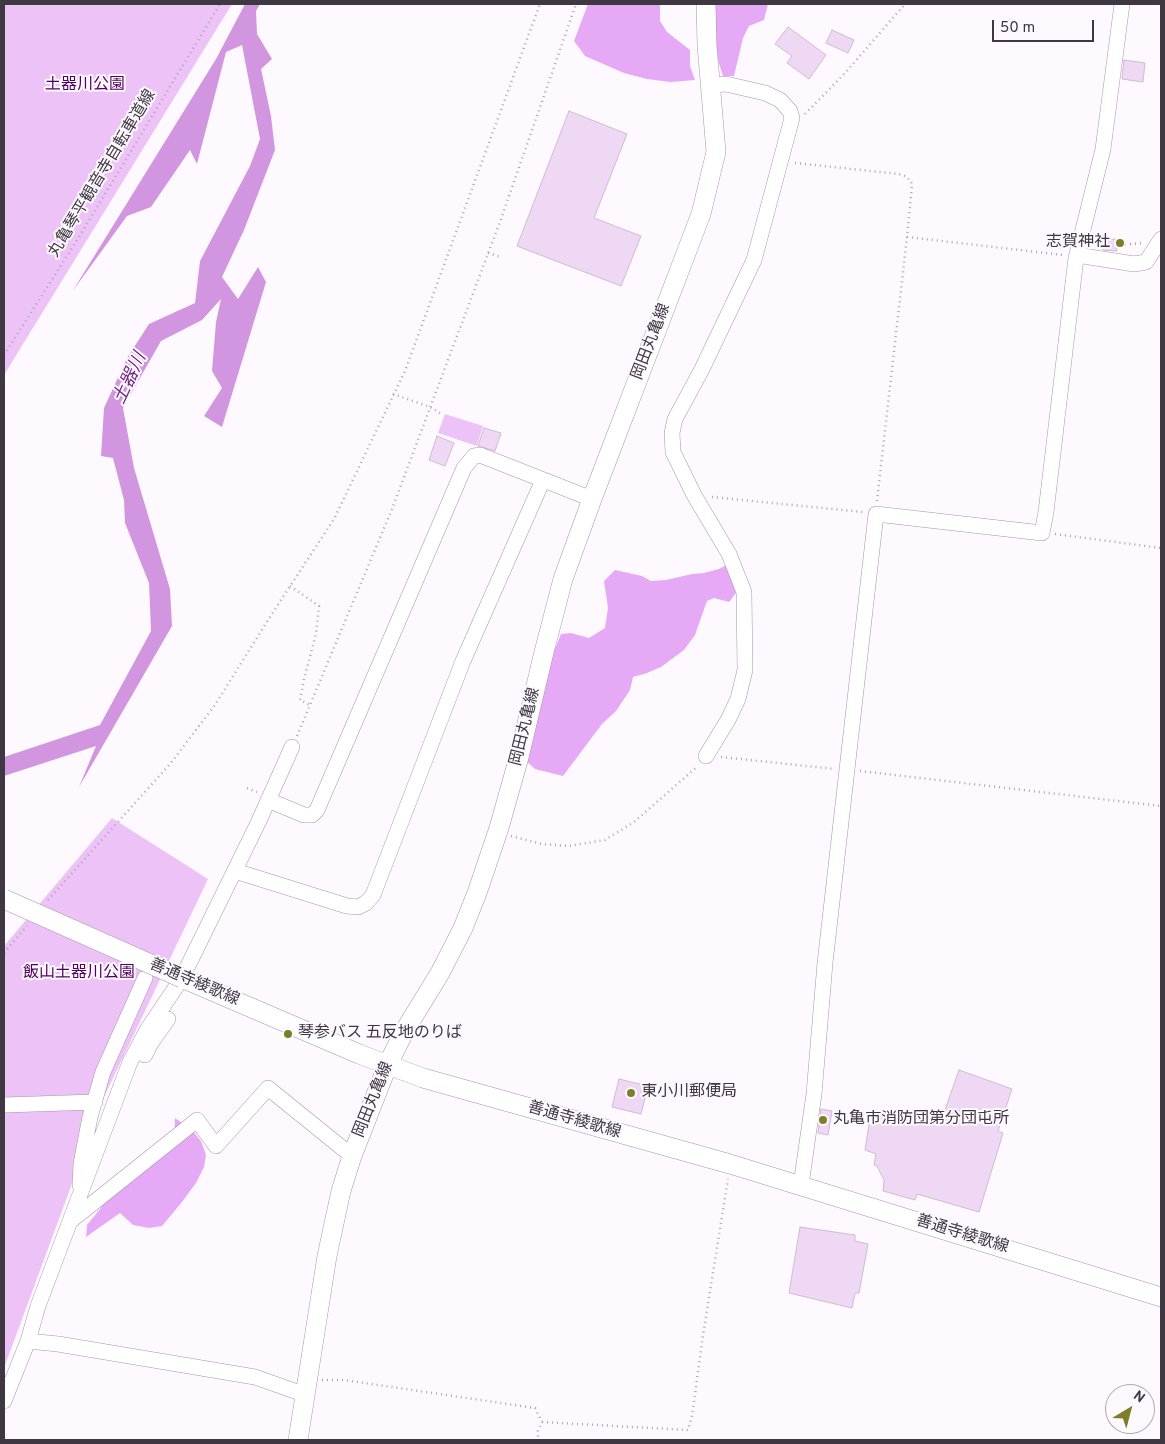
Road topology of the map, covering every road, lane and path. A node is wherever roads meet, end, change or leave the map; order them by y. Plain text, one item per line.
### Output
1 (220, 4) edge
2 (540, 4) edge
3 (576, 4) edge
4 (706, 4) edge
5 (906, 4) edge
6 (1122, 4) edge
7 (710, 85) junction
8 (789, 128) junction
9 (781, 160) junction
10 (907, 237) junction
11 (1161, 239) edge
12 (488, 253) junction
13 (1077, 256) junction
14 (501, 258) dead end
15 (4, 355) edge
16 (394, 394) junction
17 (430, 407) junction
18 (443, 415) dead end
19 (543, 480) junction
20 (694, 495) junction
21 (592, 499) junction
22 (876, 514) junction
23 (1042, 533) junction
24 (1161, 548) edge
25 (290, 586) junction
26 (310, 705) junction
27 (292, 747) joint
28 (706, 756) junction
29 (846, 770) junction
30 (268, 800) junction
31 (1161, 806) edge
32 (498, 832) junction
33 (234, 871) junction
34 (4, 899) edge
35 (48, 901) dead end
36 (31, 921) dead end
37 (4, 953) edge
38 (144, 978) dead end
39 (182, 978) junction
40 (168, 1018) dead end
41 (388, 1064) junction
42 (95, 1102) junction
43 (4, 1105) edge
44 (352, 1156) junction
45 (730, 1164) junction
46 (801, 1186) junction
47 (79, 1200) junction
48 (71, 1220) junction
49 (1161, 1297) edge
50 (28, 1341) junction
51 (307, 1388) junction
52 (4, 1401) edge
53 (542, 1422) junction
54 (298, 1440) edge
55 (538, 1440) edge

1 - 15 path, 丸亀琴平観音寺自転車道線
2 - 16 path
3 - 12 path
4 - 7 main road, 岡田丸亀線
5 - 8 path
6 - 13 street
7 - 8 street
7 - 21 main road, 岡田丸亀線
8 - 9 street
9 - 10 path
9 - 20 street
10 - 13 path
10 - 22 path
11 - 13 street
12 - 14 path
12 - 17 path
13 - 23 street
16 - 17 path
16 - 25 path
17 - 18 path
17 - 26 path
19 - 21 street
19 - 30 street
19 - 33 street
20 - 22 path
20 - 28 street
21 - 32 main road, 岡田丸亀線
22 - 23 street
22 - 29 street
23 - 24 path
25 - 26 path
25 - 35 path
26 - 27 path
27 - 30 street
28 - 29 path
28 - 32 path
29 - 31 path
29 - 46 street
30 - 33 street
32 - 41 main road, 岡田丸亀線
33 - 39 street
34 - 39 main road, 善通寺綾歌線, bridge
36 - 37 path
38 - 42 street
39 - 41 main road, 善通寺綾歌線
39 - 47 street
40 - 47 street
41 - 44 main road, 岡田丸亀線
41 - 45 main road, 善通寺綾歌線
42 - 43 street
42 - 47 street
44 - 48 street
44 - 51 main road, 岡田丸亀線
45 - 46 main road, 善通寺綾歌線
45 - 53 path
46 - 49 main road, 善通寺綾歌線
47 - 48 street
48 - 50 street
50 - 51 street
50 - 52 street
51 - 53 path
51 - 54 main road, 岡田丸亀線
53 - 55 path

